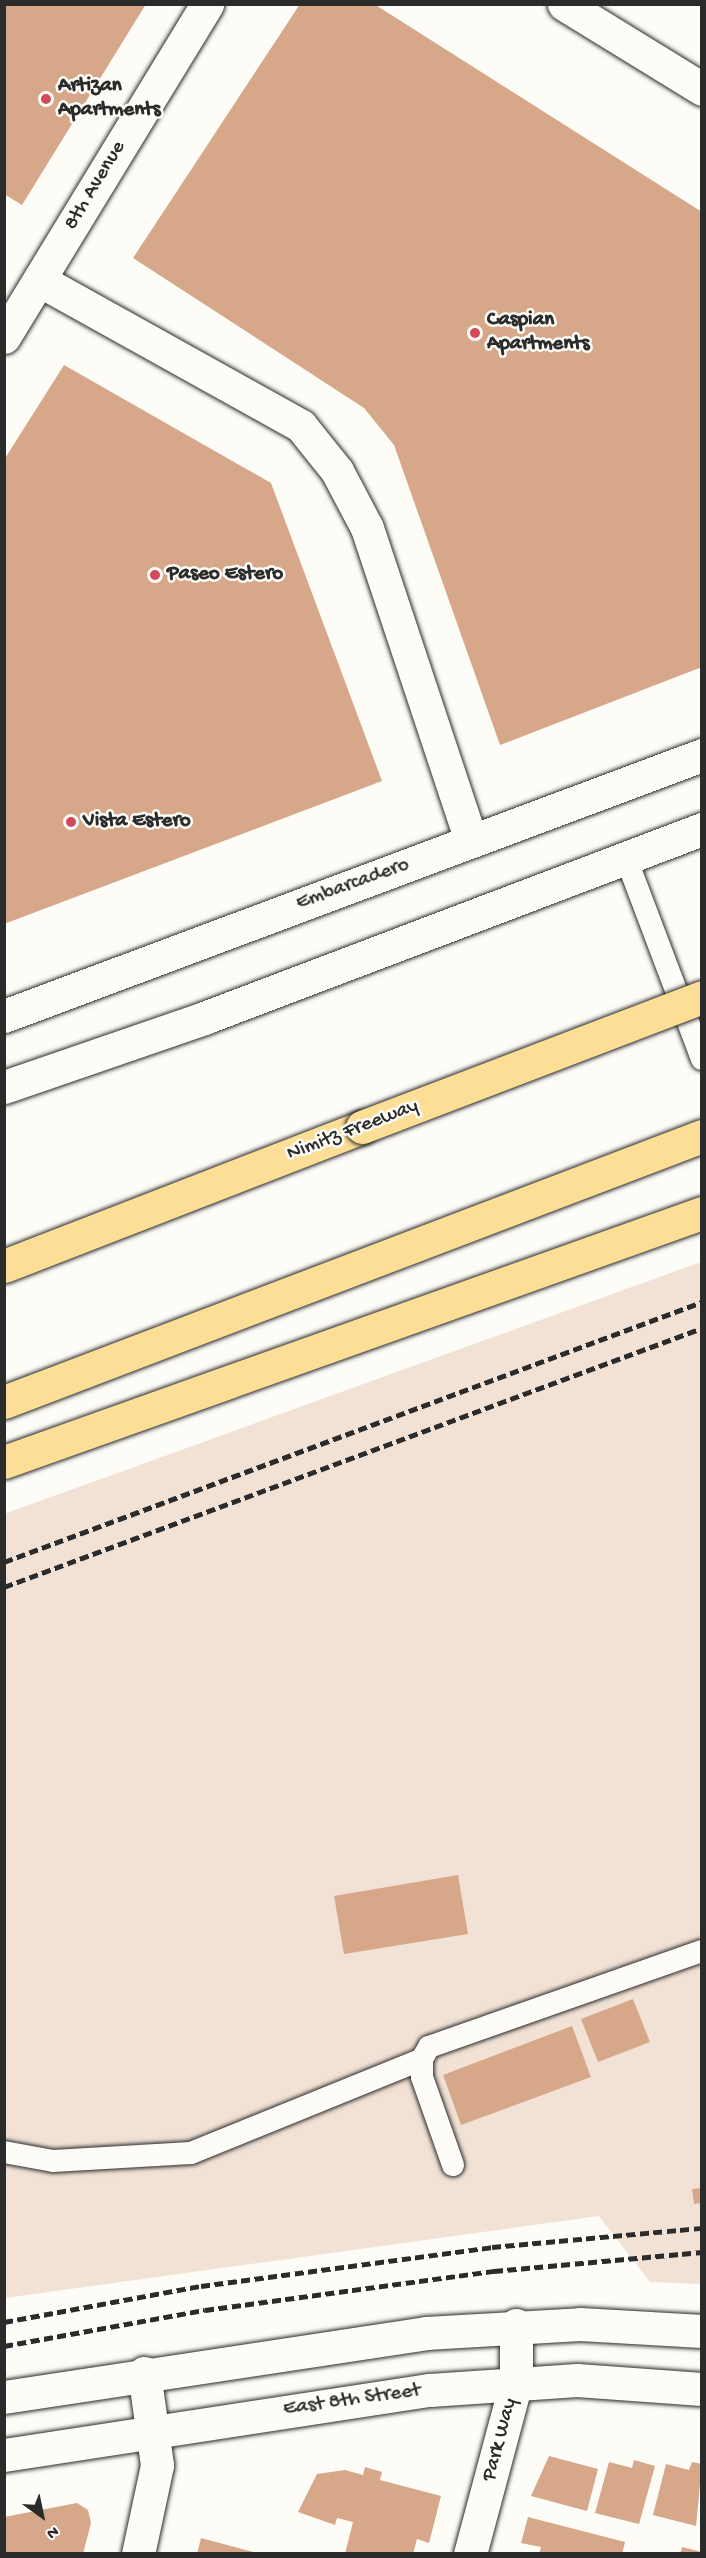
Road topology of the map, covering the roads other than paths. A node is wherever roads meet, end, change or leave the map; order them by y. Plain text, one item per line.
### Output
1 (207, 4) edge
2 (564, 4) edge
3 (702, 89) edge
4 (39, 280) junction
5 (4, 337) edge
6 (702, 755) edge
7 (702, 829) edge
8 (471, 841) junction
9 (626, 858) junction
10 (702, 997) edge
11 (4, 1016) edge
12 (702, 1059) edge
13 (4, 1087) edge
14 (702, 1136) edge
15 (702, 1213) edge
16 (4, 1266) edge
17 (4, 1402) edge
18 (4, 1462) edge
19 (702, 1951) edge
20 (422, 2059) junction
21 (4, 2152) edge
22 (453, 2165) dead end
23 (516, 2325) junction
24 (702, 2331) edge
25 (144, 2373) junction
26 (516, 2382) junction
27 (702, 2389) edge
28 (4, 2397) edge
29 (153, 2430) junction
30 (4, 2455) edge
31 (138, 2553) edge
32 (470, 2553) edge

1 - 4 main road, 8th Avenue
2 - 3 main road
4 - 5 main road, 8th Avenue
4 - 8 main road
6 - 8 main road, Embarcadero
7 - 9 main road
8 - 11 main road, Embarcadero
9 - 12 lane
9 - 13 main road
10 - 16 highway, Nimitz Freeway, bridge
14 - 17 highway
15 - 18 highway
19 - 20 lane
20 - 21 lane
20 - 22 lane
23 - 24 main road
23 - 25 main road
23 - 26 main road, Park Way
25 - 28 main road
25 - 29 main road
26 - 27 main road, East 8th Street
26 - 29 main road, East 8th Street
26 - 32 main road, Park Way
29 - 30 main road, East 8th Street
29 - 31 main road

